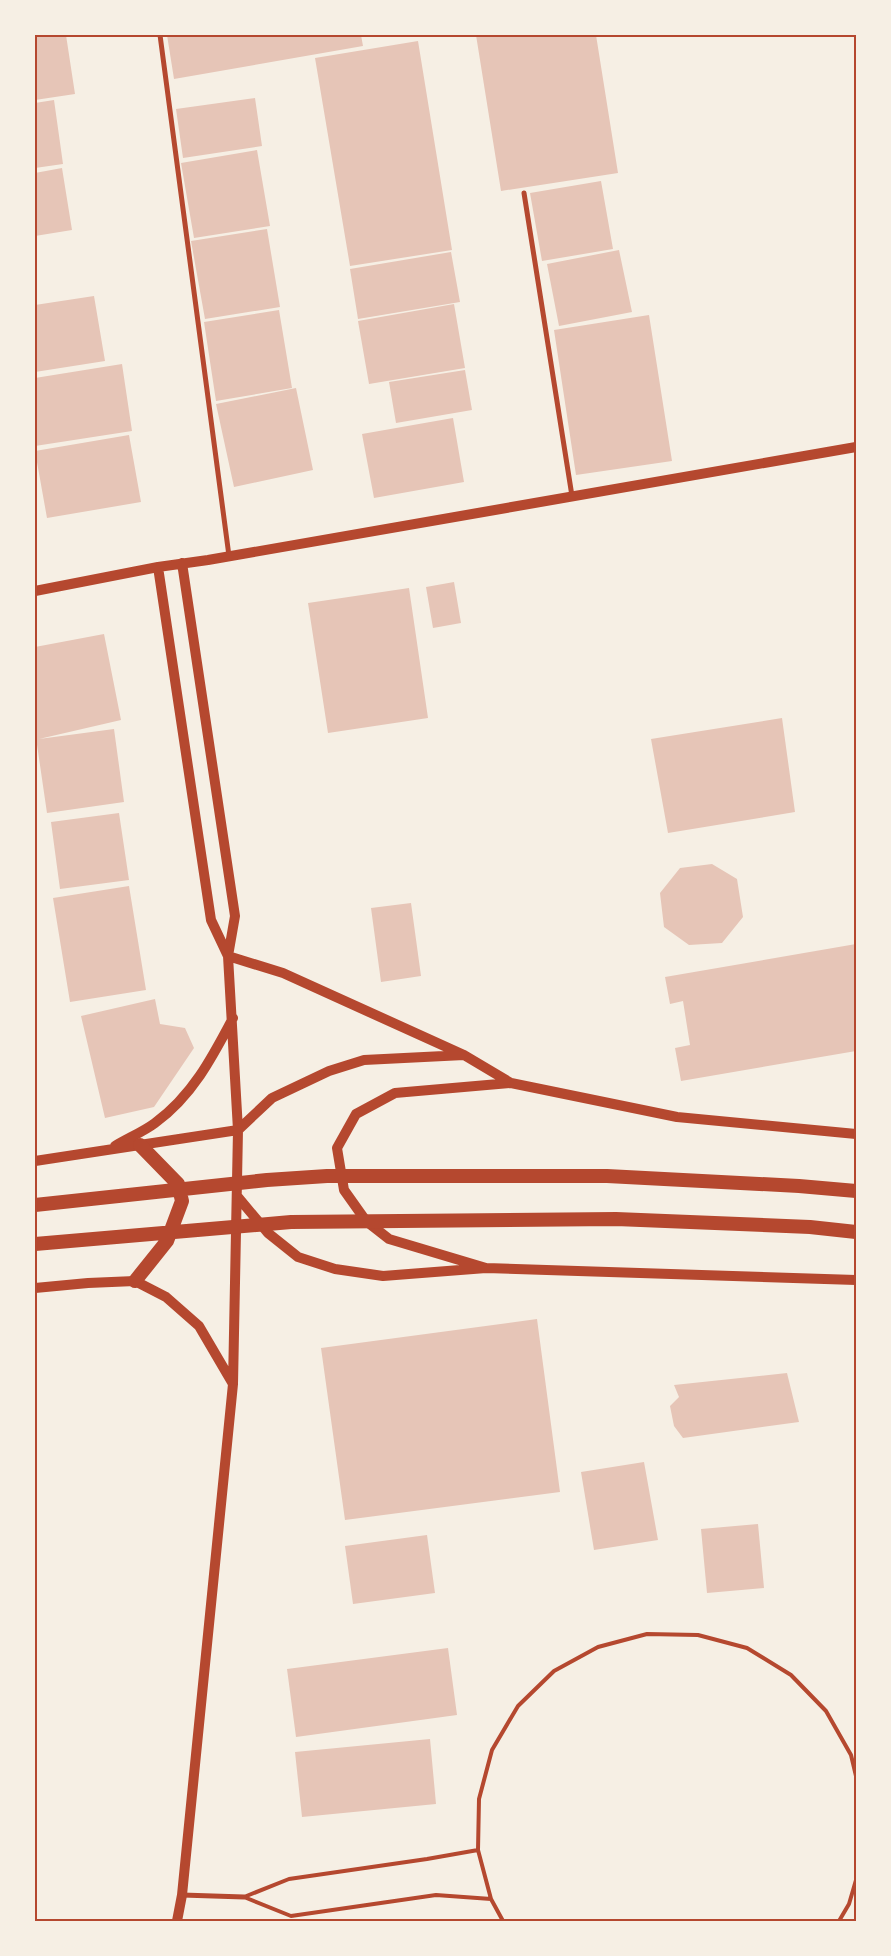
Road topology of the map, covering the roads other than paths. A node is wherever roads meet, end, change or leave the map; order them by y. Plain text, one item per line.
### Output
1 (160, 35) edge
2 (524, 193) dead end
3 (856, 447) edge
4 (572, 497) junction
5 (229, 556) junction
6 (182, 564) junction
7 (158, 567) junction
8 (35, 591) edge
9 (228, 956) junction
10 (233, 1017) junction
11 (464, 1055) junction
12 (511, 1083) junction
13 (238, 1130) junction
14 (856, 1134) edge
15 (140, 1145) junction
16 (109, 1150) junction
17 (35, 1161) edge
18 (856, 1191) edge
19 (237, 1196) junction
20 (35, 1205) edge
21 (856, 1232) edge
22 (35, 1244) edge
23 (486, 1268) junction
24 (856, 1280) edge
25 (135, 1281) junction
26 (35, 1288) edge
27 (233, 1384) junction
28 (851, 1755) junction
29 (856, 1758) edge
30 (856, 1776) edge
31 (478, 1850) junction
32 (856, 1880) edge
33 (182, 1895) junction
34 (244, 1897) junction
35 (491, 1899) junction
36 (177, 1921) edge
37 (503, 1921) edge
38 (839, 1921) edge

1 - 5 street
2 - 4 street
3 - 4 main road
4 - 5 main road
5 - 6 main road
6 - 7 main road
6 - 9 main road
7 - 8 main road
7 - 9 main road
9 - 10 main road
9 - 11 main road
10 - 13 main road
10 - 16 main road
11 - 12 main road
11 - 13 main road
12 - 14 main road
12 - 23 main road
13 - 15 main road
13 - 19 main road
15 - 16 main road
15 - 25 highway
16 - 17 main road
18 - 20 highway
19 - 23 main road
19 - 27 main road
21 - 22 highway
23 - 24 main road
25 - 26 main road
25 - 27 main road
27 - 33 main road
28 - 29 lane
28 - 30 lane
28 - 31 lane
31 - 34 lane
31 - 35 lane
32 - 38 lane
33 - 34 street
33 - 36 main road
34 - 35 lane
35 - 37 lane

